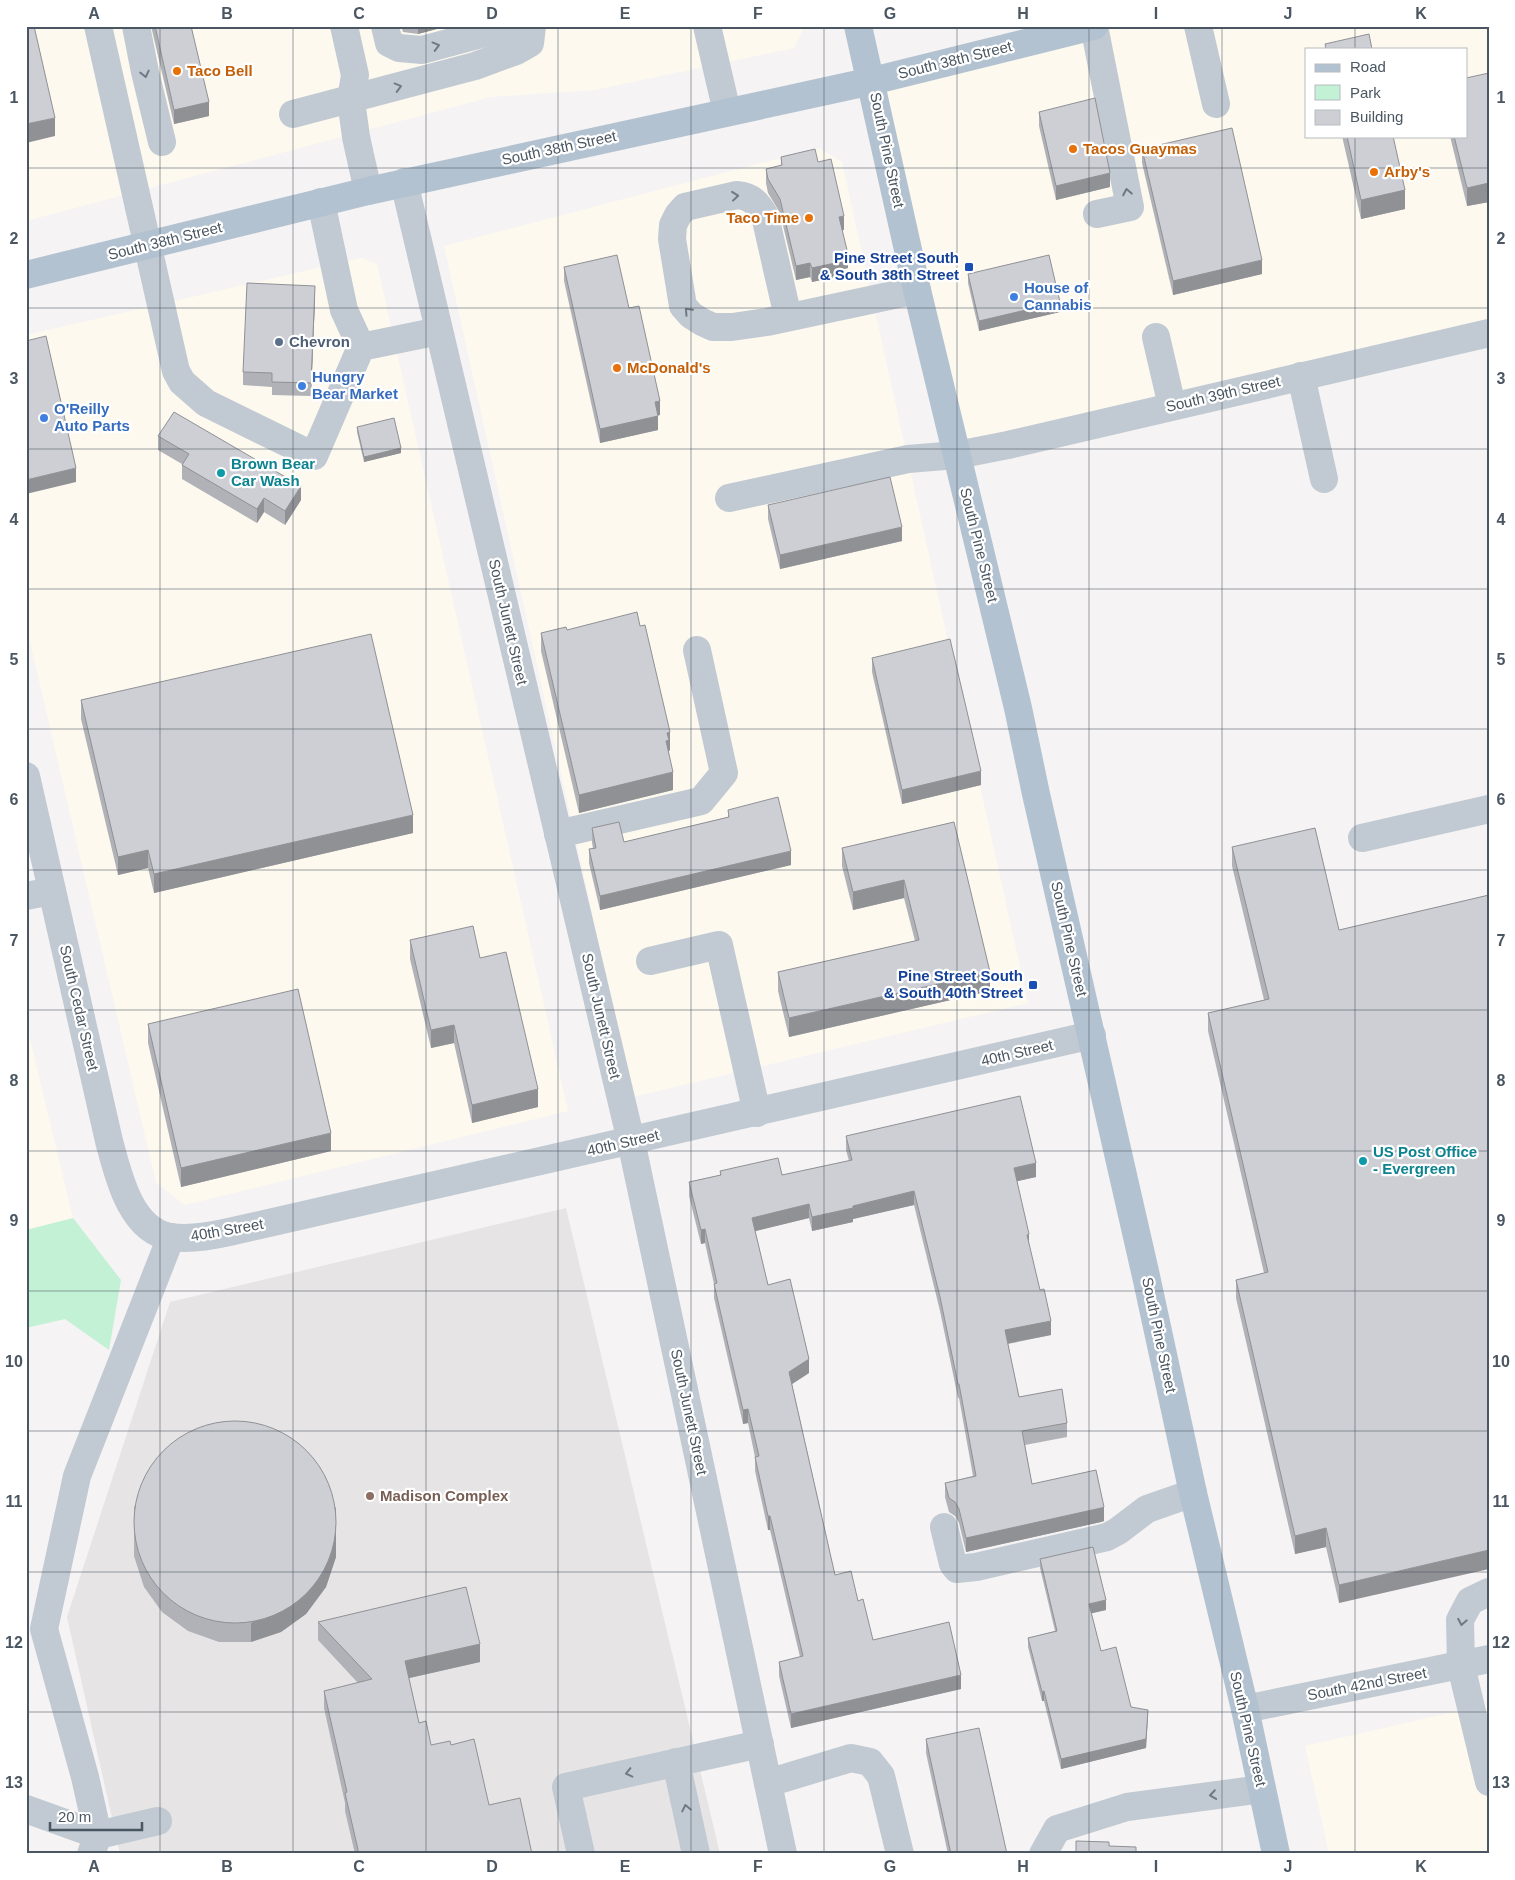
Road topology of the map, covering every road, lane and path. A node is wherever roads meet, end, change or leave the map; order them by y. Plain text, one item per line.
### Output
1 (98, 26) edge
2 (136, 26) edge
3 (344, 26) edge
4 (385, 26) edge
5 (511, 26) edge
6 (532, 26) edge
7 (707, 26) edge
8 (858, 26) edge
9 (1094, 26) edge
10 (1198, 26) edge
11 (872, 81) junction
12 (351, 100) junction
13 (1216, 104) dead end
14 (727, 112) junction
15 (293, 114) dead end
16 (162, 142) dead end
17 (404, 182) junction
18 (368, 190) junction
19 (321, 202) junction
20 (1097, 214) dead end
21 (147, 245) junction
22 (26, 275) edge
23 (917, 290) junction
24 (788, 317) junction
25 (439, 330) junction
26 (1489, 333) edge
27 (1156, 337) dead end
28 (362, 348) junction
29 (1301, 376) junction
30 (1172, 406) junction
31 (957, 455) junction
32 (1324, 479) dead end
33 (729, 498) dead end
34 (697, 650) dead end
35 (26, 776) edge
36 (1489, 809) edge
37 (558, 834) junction
38 (1362, 838) dead end
39 (39, 894) edge
40 (650, 961) dead end
41 (1092, 1036) junction
42 (757, 1113) junction
43 (631, 1141) junction
44 (162, 1234) junction
45 (1193, 1493) junction
46 (944, 1527) dead end
47 (1489, 1592) edge
48 (1489, 1660) edge
49 (1461, 1666) junction
50 (1245, 1709) junction
51 (760, 1744) junction
52 (676, 1762) junction
53 (1489, 1782) edge
54 (768, 1783) junction
55 (1262, 1789) junction
56 (26, 1809) edge
57 (158, 1821) dead end
58 (94, 1844) edge
59 (581, 1854) edge
60 (696, 1854) edge
61 (783, 1854) edge
62 (900, 1854) edge
63 (1043, 1854) edge
64 (1276, 1854) edge

1 - 21 street
2 -> 16 street
3 - 12 street
4 -> 5 street
12 -> 6 street
7 - 14 street
8 - 11 main road, South Pine Street
9 - 11 main road, South 38th Street
20 -> 9 street
10 - 13 street
11 - 14 main road, South 38th Street
11 - 23 main road, South Pine Street
12 - 15 street
12 - 18 street
14 - 17 main road, South 38th Street
17 - 18 main road, South 38th Street
17 - 25 street, South Junett Street
18 - 19 main road, South 38th Street
19 - 21 main road, South 38th Street
19 - 28 street
21 - 22 main road, South 38th Street
21 - 28 street
23 - 24 street
23 - 31 main road, South Pine Street
24 -> 24 street
25 - 28 street
25 - 37 street, South Junett Street
26 - 29 street, South 39th Street
27 - 30 street
29 - 30 street, South 39th Street
29 - 32 street
30 - 31 street, South 39th Street
31 - 33 street, South 39th Street
31 - 41 main road, South Pine Street
34 - 37 street
35 - 39 street, South Cedar Street
36 - 38 street
37 - 43 street, South Junett Street
39 - 44 street, South Cedar Street
40 - 42 street
41 - 42 street, 40th Street
41 - 45 main road, South Pine Street
42 - 43 street, 40th Street
43 - 44 street, 40th Street
43 - 51 street, South Junett Street
44 - 58 street
45 - 46 street
45 - 50 main road, South Pine Street
47 -> 49 street
48 - 49 street, South 42nd Street
49 - 50 street, South 42nd Street
49 - 53 street
50 - 55 main road, South Pine Street
51 - 52 street
51 - 54 street, South Junett Street
52 -> 59 street
60 -> 52 street
54 - 61 street, South Junett Street
54 - 62 street
55 -> 63 street
55 - 64 main road, South Pine Street
56 - 58 street
57 - 58 street

